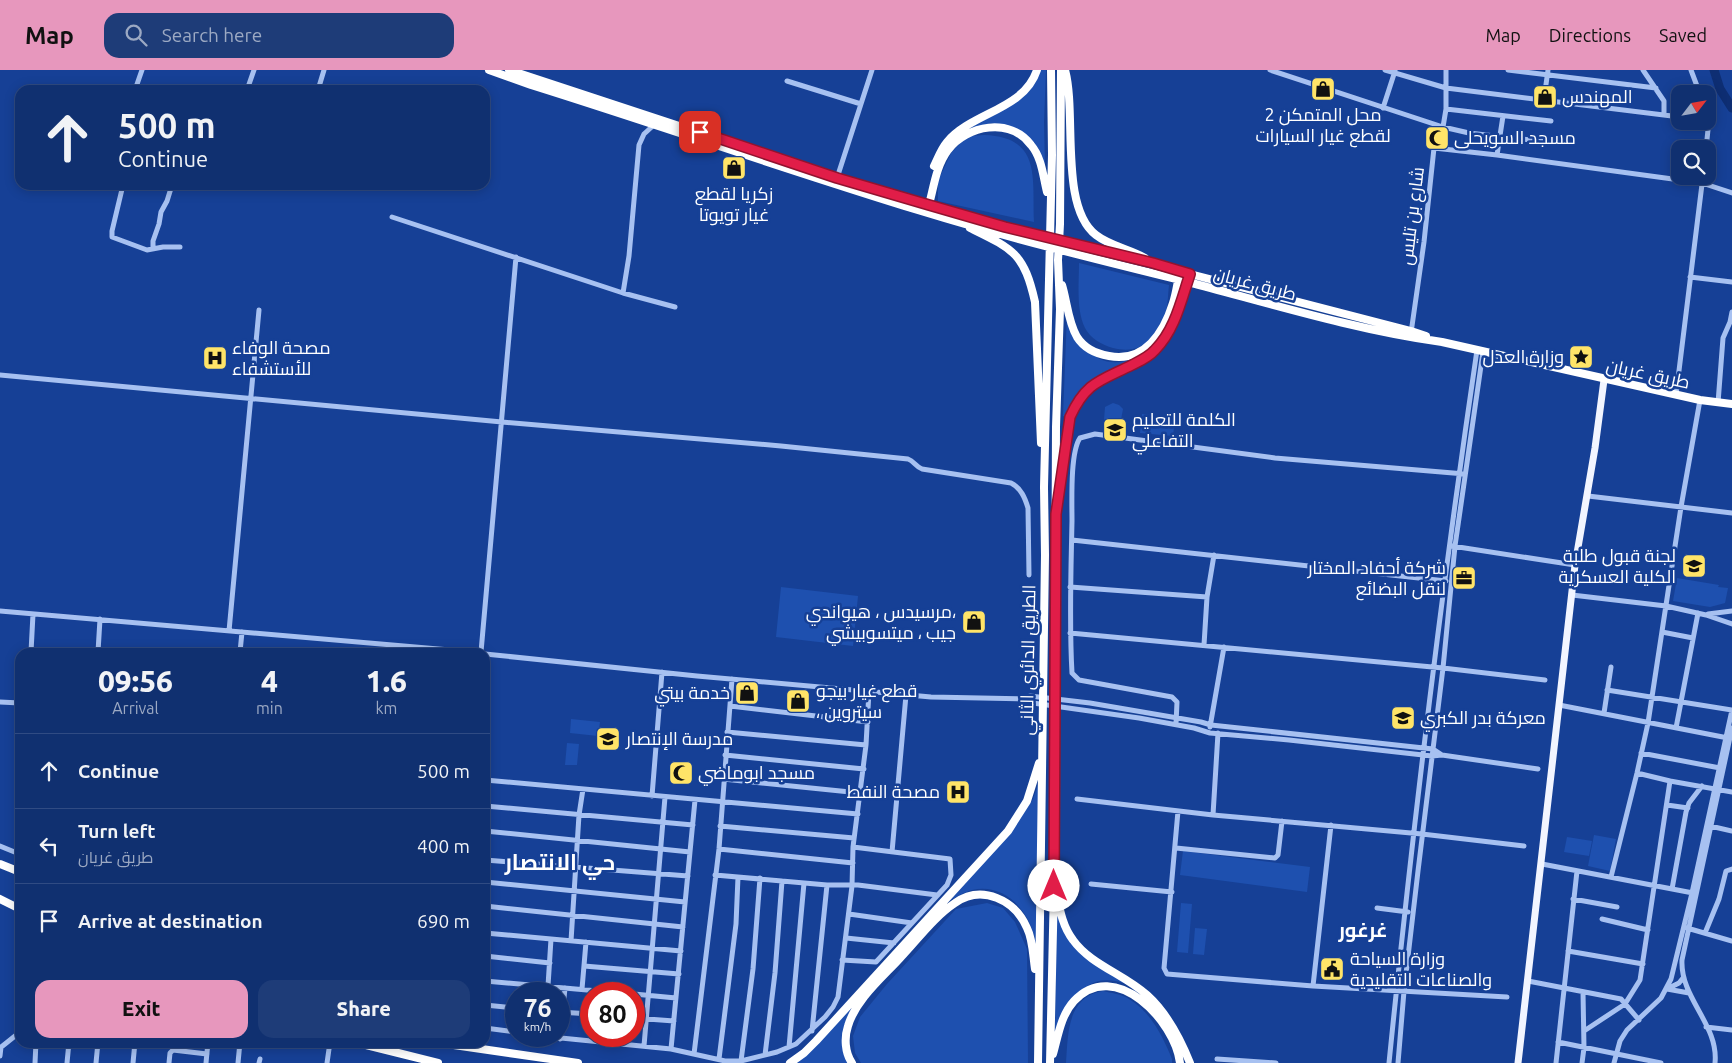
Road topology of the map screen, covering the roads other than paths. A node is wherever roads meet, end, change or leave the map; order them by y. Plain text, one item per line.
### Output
1 (142, 70) edge
2 (254, 70) edge
3 (324, 70) edge
4 (489, 70) edge
5 (509, 70) edge
6 (872, 70) edge
7 (1037, 70) edge
8 (1051, 70) edge
9 (1063, 70) edge
10 (1270, 70) edge
11 (1385, 70) edge
12 (1446, 70) edge
13 (1508, 70) edge
14 (1643, 70) edge
15 (1691, 70) edge
16 (1395, 72) edge
17 (1548, 73) edge
18 (787, 81) dead end
19 (137, 85) edge
20 (249, 85) edge
21 (320, 85) edge
22 (1697, 85) edge
23 (1446, 88) junction
24 (1656, 88) junction
25 (1544, 99) junction
26 (861, 104) junction
27 (1383, 108) junction
28 (1446, 109) junction
29 (1664, 115) junction
30 (1503, 116) junction
31 (1671, 116) edge
32 (1551, 120) dead end
33 (657, 121) junction
34 (1443, 127) junction
35 (1500, 137) junction
36 (1549, 142) dead end
37 (1434, 148) junction
38 (1498, 155) junction
39 (837, 178) junction
40 (1671, 180) edge
41 (1702, 185) edge
42 (1705, 185) edge
43 (122, 190) edge
44 (170, 190) edge
45 (1732, 193) edge
46 (1050, 203) junction
47 (925, 208) junction
48 (392, 217) dead end
49 (950, 219) junction
50 (180, 247) dead end
51 (153, 249) junction
52 (516, 257) junction
53 (1054, 259) junction
54 (1153, 263) junction
55 (1058, 270) junction
56 (1179, 276) junction
57 (1690, 277) junction
58 (1189, 278) junction
59 (1732, 282) edge
60 (623, 293) junction
61 (675, 306) dead end
62 (259, 310) dead end
63 (1732, 312) edge
64 (1411, 334) junction
65 (1480, 351) junction
66 (0, 375) edge
67 (1604, 380) junction
68 (1676, 395) junction
69 (251, 398) junction
70 (1700, 400) junction
71 (1718, 403) junction
72 (1732, 404) edge
73 (502, 422) junction
74 (1458, 474) junction
75 (1465, 474) junction
76 (1044, 487) junction
77 (1588, 496) junction
78 (1681, 507) junction
79 (1732, 513) edge
80 (1056, 514) junction
81 (1072, 540) junction
82 (1452, 546) junction
83 (1214, 555) junction
84 (1575, 565) junction
85 (1029, 576) dead end
86 (1445, 581) junction
87 (1451, 581) junction
88 (1070, 587) junction
89 (1572, 594) junction
90 (1207, 597) junction
91 (1666, 606) junction
92 (0, 611) edge
93 (1732, 611) edge
94 (1698, 613) junction
95 (34, 614) junction
96 (1706, 614) junction
97 (100, 619) junction
98 (1732, 626) edge
99 (229, 631) junction
100 (242, 632) junction
101 (1070, 632) junction
102 (1662, 632) junction
103 (1694, 638) junction
104 (1204, 645) junction
105 (1224, 647) junction
106 (31, 648) edge
107 (98, 648) edge
108 (240, 648) edge
109 (427, 648) edge
110 (481, 648) edge
111 (490, 655) edge
112 (1610, 667) dead end
113 (1434, 668) junction
114 (1443, 668) junction
115 (662, 672) junction
116 (732, 679) junction
117 (1545, 680) dead end
118 (1607, 690) junction
119 (869, 691) junction
120 (906, 695) junction
121 (1652, 697) junction
122 (1025, 699) junction
123 (1681, 701) junction
124 (0, 702) edge
125 (15, 703) edge
126 (1559, 705) junction
127 (730, 706) junction
128 (1732, 710) edge
129 (1604, 713) junction
130 (1177, 718) junction
131 (868, 722) junction
132 (1648, 723) junction
133 (1176, 724) junction
134 (1211, 725) junction
135 (1676, 728) junction
136 (1732, 728) edge
137 (727, 732) junction
138 (1210, 733) junction
139 (1218, 733) junction
140 (1290, 733) junction
141 (1312, 735) junction
142 (1728, 738) junction
143 (1289, 740) junction
144 (1311, 742) junction
145 (866, 745) junction
146 (1424, 748) junction
147 (1433, 749) junction
148 (1042, 751) junction
149 (1641, 753) junction
150 (1442, 754) junction
151 (726, 755) junction
152 (1424, 755) junction
153 (1432, 756) junction
154 (1720, 768) junction
155 (864, 769) junction
156 (1538, 769) dead end
157 (1637, 773) junction
158 (723, 779) junction
159 (490, 780) edge
160 (1670, 781) junction
161 (1702, 786) junction
162 (583, 789) junction
163 (1717, 789) junction
164 (1732, 792) edge
165 (860, 793) junction
166 (652, 796) junction
167 (665, 797) junction
168 (1077, 799) dead end
169 (695, 800) junction
170 (722, 802) junction
171 (1667, 805) junction
172 (490, 806) edge
173 (1688, 808) junction
174 (1178, 810) junction
175 (858, 814) junction
176 (580, 815) junction
177 (1213, 815) junction
178 (1282, 821) junction
179 (663, 823) junction
180 (693, 825) junction
181 (1331, 825) junction
182 (720, 826) junction
183 (1710, 826) junction
184 (1732, 831) edge
185 (490, 832) edge
186 (1415, 833) junction
187 (1422, 834) junction
188 (854, 838) junction
189 (578, 841) junction
190 (0, 846) edge
191 (1524, 846) dead end
192 (853, 847) junction
193 (1176, 848) junction
194 (661, 849) junction
195 (719, 849) junction
196 (690, 852) junction
197 (892, 852) junction
198 (15, 853) edge
199 (490, 860) edge
200 (853, 863) junction
201 (0, 864) edge
202 (1542, 864) junction
203 (576, 867) junction
204 (1732, 868) edge
205 (15, 870) edge
206 (1410, 870) junction
207 (1418, 871) junction
208 (1577, 871) junction
209 (659, 874) junction
210 (715, 874) junction
211 (688, 876) junction
212 (738, 877) junction
213 (1611, 877) junction
214 (760, 878) junction
215 (782, 881) junction
216 (490, 883) edge
217 (804, 883) junction
218 (1091, 884) dead end
219 (827, 885) junction
220 (1655, 885) junction
221 (852, 886) junction
222 (1054, 886) junction
223 (1672, 889) junction
224 (574, 891) junction
225 (1172, 892) junction
226 (1694, 894) junction
227 (938, 895) junction
228 (0, 899) edge
229 (1573, 899) junction
230 (656, 900) junction
231 (685, 902) junction
232 (15, 906) edge
233 (490, 907) edge
234 (1617, 907) dead end
235 (1377, 908) dead end
236 (1406, 911) junction
237 (1413, 912) junction
238 (849, 914) junction
239 (573, 915) junction
240 (1602, 919) dead end
241 (912, 922) junction
242 (654, 924) junction
243 (683, 927) junction
244 (1686, 928) junction
245 (1648, 930) junction
246 (490, 933) edge
247 (1704, 933) junction
248 (846, 938) junction
249 (551, 939) junction
250 (571, 941) junction
251 (1732, 941) edge
252 (586, 942) junction
253 (894, 942) junction
254 (652, 949) junction
255 (681, 951) junction
256 (1568, 951) junction
257 (1400, 955) junction
258 (1408, 955) junction
259 (490, 957) edge
260 (842, 960) junction
261 (550, 963) junction
262 (1642, 964) junction
263 (584, 966) junction
264 (650, 972) junction
265 (678, 974) junction
266 (1683, 978) junction
267 (490, 981) edge
268 (1528, 981) junction
269 (548, 982) edge
270 (583, 982) edge
271 (505, 983) edge
272 (1038, 986) junction
273 (1313, 986) junction
274 (1565, 988) junction
275 (1666, 989) junction
276 (1396, 990) junction
277 (1404, 991) junction
278 (1583, 992) junction
279 (1689, 994) junction
280 (645, 995) edge
281 (648, 995) junction
282 (676, 998) junction
283 (1507, 998) dead end
284 (1625, 1004) junction
285 (490, 1005) edge
286 (505, 1007) edge
287 (646, 1019) junction
288 (1639, 1020) junction
289 (674, 1021) junction
290 (1706, 1026) junction
291 (490, 1029) edge
292 (1732, 1030) edge
293 (505, 1031) edge
294 (812, 1031) junction
295 (1584, 1031) junction
296 (645, 1032) edge
297 (15, 1036) edge
298 (1558, 1042) junction
299 (645, 1046) edge
300 (0, 1047) edge
301 (789, 1047) junction
302 (36, 1048) edge
303 (68, 1048) edge
304 (97, 1048) edge
305 (134, 1048) edge
306 (208, 1048) edge
307 (239, 1048) edge
308 (329, 1048) edge
309 (375, 1048) edge
310 (474, 1048) edge
311 (1584, 1048) junction
312 (671, 1049) junction
313 (207, 1054) junction
314 (694, 1054) junction
315 (1616, 1054) junction
316 (765, 1055) junction
317 (0, 1056) edge
318 (719, 1059) junction
319 (1217, 1059) dead end
320 (419, 1061) edge
321 (741, 1061) junction
322 (35, 1063) edge
323 (67, 1063) edge
324 (96, 1063) edge
325 (133, 1063) edge
326 (169, 1063) edge
327 (206, 1063) edge
328 (238, 1063) edge
329 (327, 1063) edge
330 (438, 1063) edge
331 (578, 1063) edge
332 (790, 1063) edge
333 (852, 1063) edge
334 (1038, 1063) edge
335 (1050, 1063) edge
336 (1180, 1063) edge
337 (1190, 1063) edge
338 (1276, 1063) edge
339 (1389, 1063) edge
340 (1398, 1063) edge
341 (1518, 1063) edge
342 (1556, 1063) edge
343 (1582, 1063) edge
344 (1614, 1063) edge
345 (1661, 1063) edge
346 (1715, 1063) edge

1 - 19 street
2 - 20 street
3 - 21 street
4 - 33 highway, طريق غريان
5 - 33 highway, طريق غريان
6 - 26 street
7 - 47 highway
8 - 46 highway
9 - 53 highway
9 - 54 highway
10 - 27 street
11 - 16 street
12 - 23 street, شارع بن تليس
13 - 17 street
14 - 24 street
15 - 22 street
16 - 23 street
16 - 27 street
17 - 24 street
17 - 25 street
18 - 26 street
23 - 25 street
23 - 28 street, شارع بن تليس
24 - 29 street
25 - 29 street
26 - 39 street
27 - 34 street
28 - 30 street
28 - 34 street, شارع بن تليس
29 - 31 street
30 - 32 street
30 - 35 street
33 - 39 highway, طريق غريان
33 - 47 highway, طريق غريان
33 - 60 street
34 - 35 street
34 - 37 street, شارع بن تليس
35 - 36 street
35 - 38 street
37 - 38 street
37 - 64 street, شارع بن تليس
38 - 40 street
39 - 47 highway, طريق غريان
41 - 57 street
42 - 45 street
43 - 51 street
44 - 51 street
46 - 47 highway
46 - 53 highway
47 - 49 highway, طريق غريان
47 - 54 highway, طريق غريان
48 - 52 street
49 - 56 highway, طريق غريان
49 - 76 highway
50 - 51 street
52 - 60 street
52 - 73 street
53 - 55 highway, الطريق الدائري الثاني
53 - 76 highway, الطريق الدائري الثاني
54 - 56 highway, طريق غريان
55 - 56 highway
55 - 80 highway, الطريق الدائري الثاني
56 - 58 highway, طريق غريان
57 - 59 street
57 - 68 street
58 - 64 highway, طريق غريان
58 - 80 highway
60 - 61 street
62 - 69 street
63 - 71 street
64 - 65 highway, طريق غريان
65 - 67 highway, طريق غريان
65 - 74 street
65 - 75 street
66 - 69 street
67 - 68 highway, طريق غريان
67 - 77 main road
68 - 70 highway, طريق غريان
69 - 73 street
69 - 99 street
70 - 71 highway, طريق غريان
70 - 78 street
71 - 72 highway, طريق غريان
73 - 85 street
73 - 110 street
74 - 75 street
74 - 81 street
74 - 82 street
75 - 82 street
76 - 148 highway, الطريق الدائري الثاني
77 - 78 street
77 - 84 main road
78 - 79 street
78 - 91 street
80 - 222 highway, الطريق الدائري الثاني
81 - 83 street
81 - 88 street
82 - 84 street
82 - 86 street
82 - 87 street
83 - 86 street
83 - 90 street
84 - 89 main road
86 - 87 street
86 - 113 street
87 - 114 street
88 - 90 street
88 - 101 street
89 - 91 street
89 - 126 main road
90 - 104 street
91 - 94 street
91 - 102 street
92 - 95 street
93 - 96 street
94 - 96 street
94 - 103 street
95 - 97 street
95 - 106 street
96 - 98 street
97 - 99 street
97 - 107 street
99 - 100 street
100 - 108 street
100 - 109 street
101 - 104 street
101 - 130 street
102 - 103 street
102 - 121 street
103 - 123 street
104 - 105 street
105 - 113 street
105 - 134 street
111 - 115 street
112 - 118 street
113 - 114 street
113 - 146 street
114 - 117 street
114 - 147 street
115 - 116 street
115 - 166 street
116 - 119 street
116 - 127 street
118 - 121 street
118 - 129 street
119 - 120 street
119 - 131 street
120 - 122 street
120 - 197 street
121 - 123 street
121 - 132 street
122 - 130 street
122 - 133 street
123 - 128 street
123 - 135 street
124 - 125 street
126 - 129 street
126 - 202 main road
127 - 131 street
127 - 137 street
128 - 142 street
129 - 132 street
130 - 133 street
130 - 134 street
131 - 145 street
132 - 135 street
132 - 149 street
133 - 138 street
134 - 138 street
134 - 140 street
135 - 142 street
136 - 142 street
137 - 145 street
137 - 151 street
138 - 139 street
139 - 143 street
139 - 177 street
140 - 141 street
140 - 143 street
141 - 144 street
141 - 146 street
142 - 154 street
142 - 163 street
143 - 144 street
144 - 152 street
145 - 155 street
146 - 147 street
146 - 152 street
147 - 150 street
147 - 153 street
148 - 272 highway, الطريق الدائري الثاني
148 - 332 highway
149 - 154 street
149 - 157 street
150 - 153 street
150 - 156 street
151 - 155 street
151 - 158 street
152 - 153 street
152 - 186 street
153 - 187 street
154 - 163 street
155 - 165 street
157 - 160 street
157 - 213 street
158 - 165 street
158 - 170 street
159 - 162 street
160 - 161 street
160 - 171 street
161 - 163 street
161 - 173 street
162 - 166 street
162 - 176 street
163 - 164 street
163 - 183 street
163 - 226 street
165 - 175 street
166 - 167 street
167 - 169 street
167 - 179 street
168 - 174 street
169 - 170 street
169 - 180 street
170 - 175 street
170 - 182 street
171 - 173 street
171 - 220 street
172 - 176 street
173 - 223 street
174 - 177 street
174 - 193 street
175 - 188 street
176 - 179 street
176 - 189 street
177 - 178 street
178 - 181 street
178 - 193 street
179 - 180 street
179 - 194 street
180 - 196 street
181 - 186 street
181 - 273 street
182 - 188 street
182 - 195 street
183 - 184 street
183 - 226 street
185 - 189 street
186 - 187 street
186 - 206 street
187 - 191 street
187 - 207 street
188 - 192 street
189 - 194 street
189 - 203 street
190 - 198 street
192 - 197 street
192 - 200 street
193 - 225 street
194 - 196 street
194 - 209 street
195 - 200 street
195 - 210 street
196 - 211 street
197 - 227 street
199 - 203 street
200 - 221 street
201 - 205 highway
202 - 208 street
202 - 268 main road
203 - 209 street
203 - 224 street
204 - 247 street
206 - 207 street
206 - 236 street
207 - 237 street
208 - 213 street
208 - 229 street
209 - 211 street
209 - 230 street
210 - 212 street
210 - 314 street
211 - 231 street
212 - 214 street
212 - 318 street
213 - 220 street
214 - 215 street
214 - 321 street
215 - 217 street
215 - 316 street
216 - 224 street
217 - 219 street
217 - 301 street
218 - 225 street
219 - 221 street
219 - 294 street
220 - 223 street
220 - 245 street
221 - 227 street
221 - 238 street
222 - 335 highway, الطريق الدائري الثاني
222 - 337 highway
223 - 226 street
224 - 230 street
224 - 239 street
225 - 273 street
226 - 244 street
227 - 241 street
228 - 232 highway
229 - 234 street
229 - 256 street
230 - 231 street
230 - 242 street
231 - 243 street
233 - 239 street
235 - 236 street
236 - 237 street
236 - 257 street
237 - 258 street
238 - 241 street
238 - 248 street
239 - 242 street
239 - 250 street
240 - 245 street
241 - 253 street
242 - 243 street
242 - 254 street
243 - 255 street
244 - 247 street
244 - 266 street
244 - 275 street
245 - 262 street
246 - 249 street
247 - 251 street
248 - 253 street
248 - 260 street
249 - 250 street
249 - 261 street
250 - 252 street
252 - 254 street
252 - 263 street
253 - 260 street
254 - 255 street
254 - 264 street
255 - 265 street
256 - 262 street
256 - 274 street
257 - 258 street
257 - 276 street
258 - 277 street
259 - 261 street
260 - 294 street
261 - 269 street
262 - 284 street
263 - 264 street
263 - 270 street
264 - 265 street
264 - 281 street
265 - 282 street
266 - 275 street
266 - 279 street
267 - 271 street
268 - 274 street
268 - 341 main road
272 - 333 highway
272 - 334 highway, الطريق الدائري الثاني
273 - 276 street
274 - 278 street
274 - 298 street
275 - 279 street
275 - 288 street
276 - 277 street
276 - 339 street
277 - 283 street
277 - 340 street
278 - 284 street
278 - 295 street
279 - 290 street
280 - 281 street
281 - 282 street
281 - 287 street
282 - 289 street
284 - 288 street
284 - 295 street
285 - 286 street
287 - 289 street
287 - 296 street
288 - 315 street
289 - 312 street
290 - 292 street
290 - 346 street
291 - 293 street
294 - 301 street
295 - 311 street
297 - 300 street
298 - 311 street
298 - 342 street
299 - 312 street
300 - 317 street
301 - 316 street
302 - 322 street
303 - 323 street
304 - 324 street
305 - 325 street
306 - 313 street
307 - 328 street
308 - 329 street
309 - 320 highway
310 - 331 highway
311 - 315 street
311 - 343 street
312 - 314 street
313 - 326 street
313 - 327 street
314 - 318 street
315 - 344 street
315 - 345 street
316 - 321 street
318 - 321 street
319 - 338 street
320 - 330 highway
335 - 336 highway

